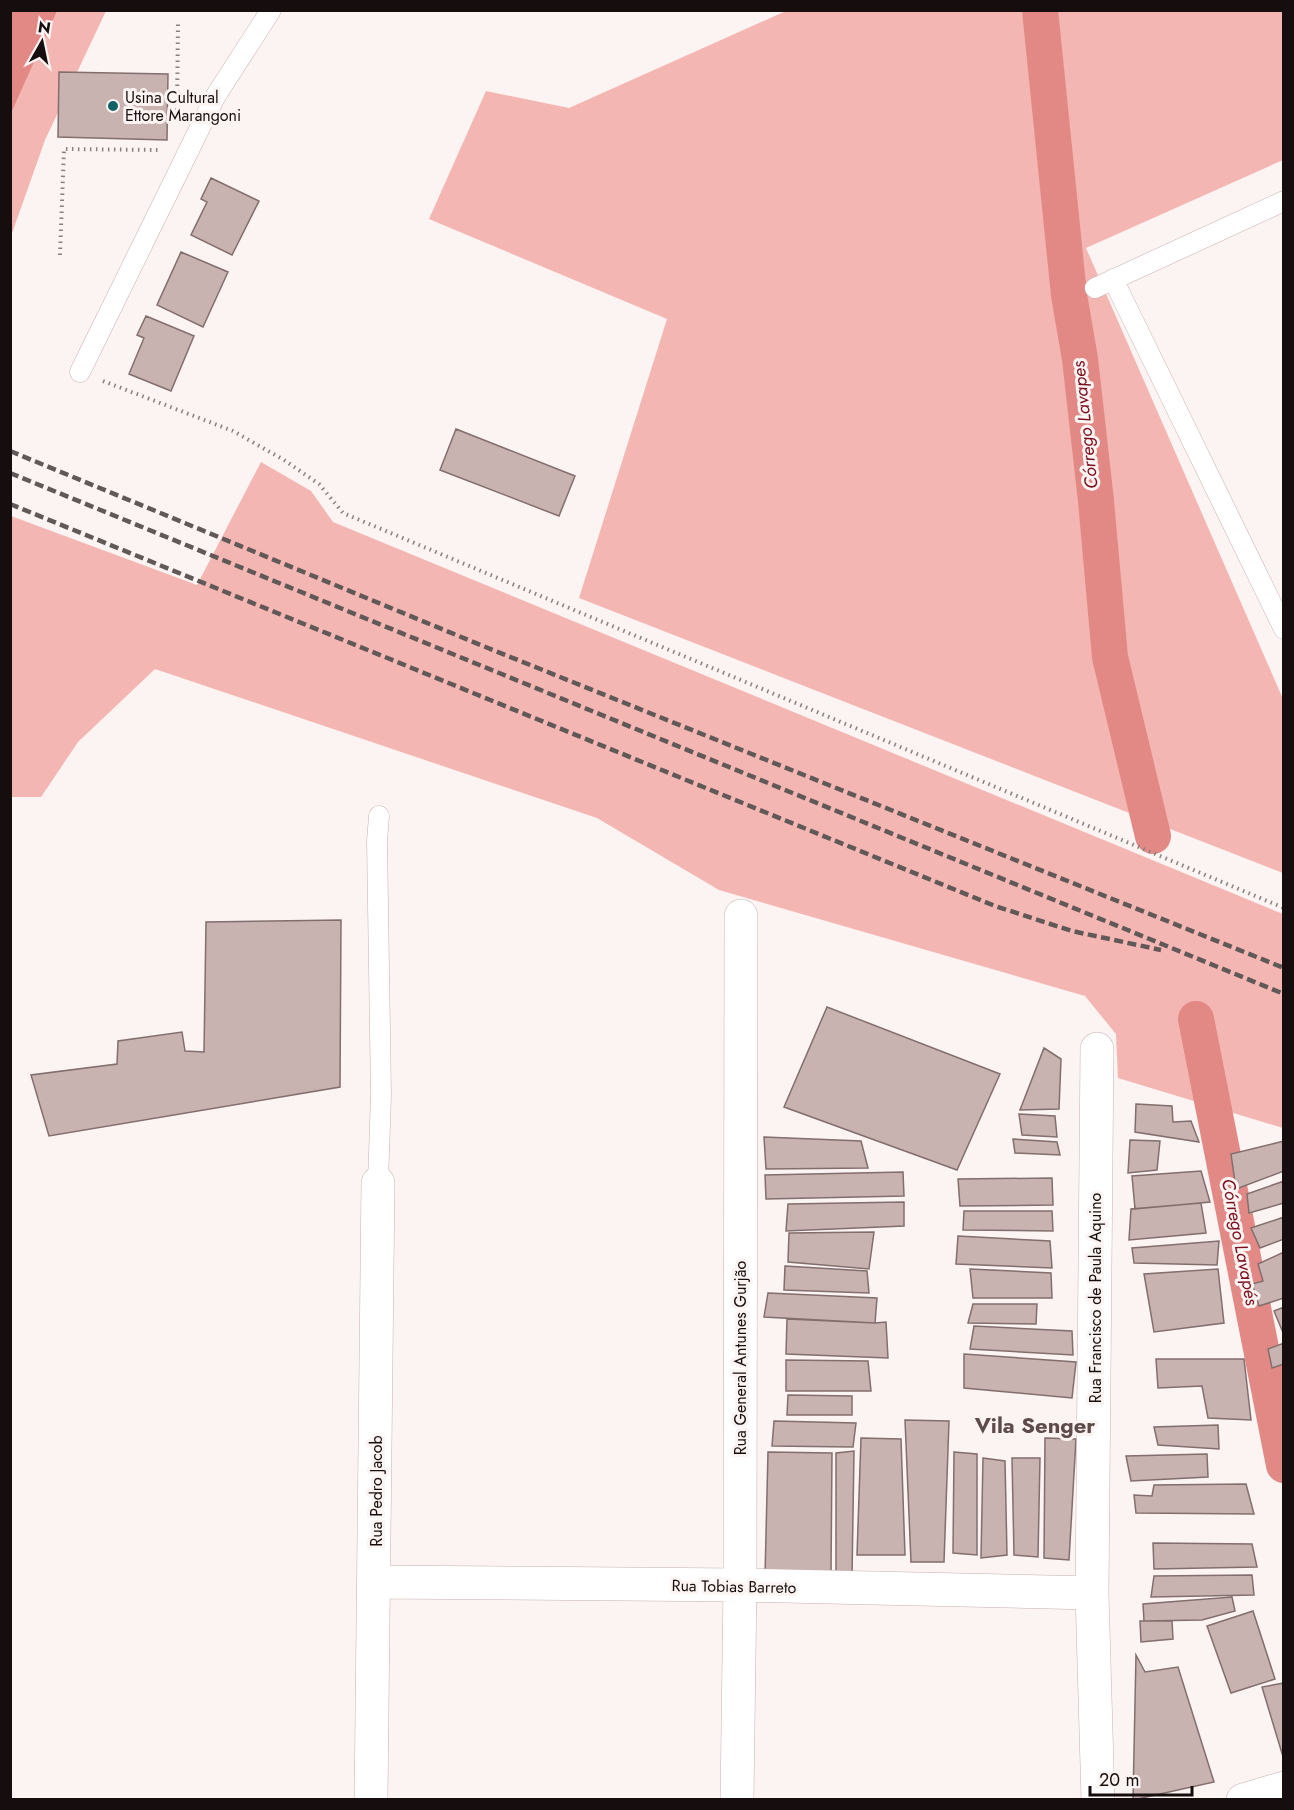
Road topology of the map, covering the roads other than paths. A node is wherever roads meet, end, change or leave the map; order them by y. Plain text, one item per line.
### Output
1 (271, 10) edge
2 (1284, 201) edge
3 (1113, 279) junction
4 (1095, 288) dead end
5 (80, 372) road end
6 (1284, 629) edge
7 (379, 816) dead end
8 (741, 916) dead end
9 (1097, 1049) dead end
10 (378, 1183) joint
11 (375, 1582) junction
12 (740, 1585) junction
13 (1092, 1593) junction
14 (1284, 1788) edge
15 (371, 1800) edge
16 (737, 1800) edge
17 (1098, 1800) edge
18 (1243, 1800) edge

1 - 5 lane
2 - 3 lane
3 - 4 lane
3 - 6 lane
7 - 10 lane
8 - 12 street, Rua General Antunes Gurjão
9 - 13 street, Rua Francisco de Paula Aquino
10 - 11 street, Rua Pedro Jacob
11 - 12 street, Rua Tobias Barreto
11 - 15 street, Rua Pedro Jacob
12 - 13 street, Rua Tobias Barreto
12 - 16 street, Rua General Antunes Gurjão
13 - 17 street, Rua Francisco de Paula Aquino
14 - 18 street

